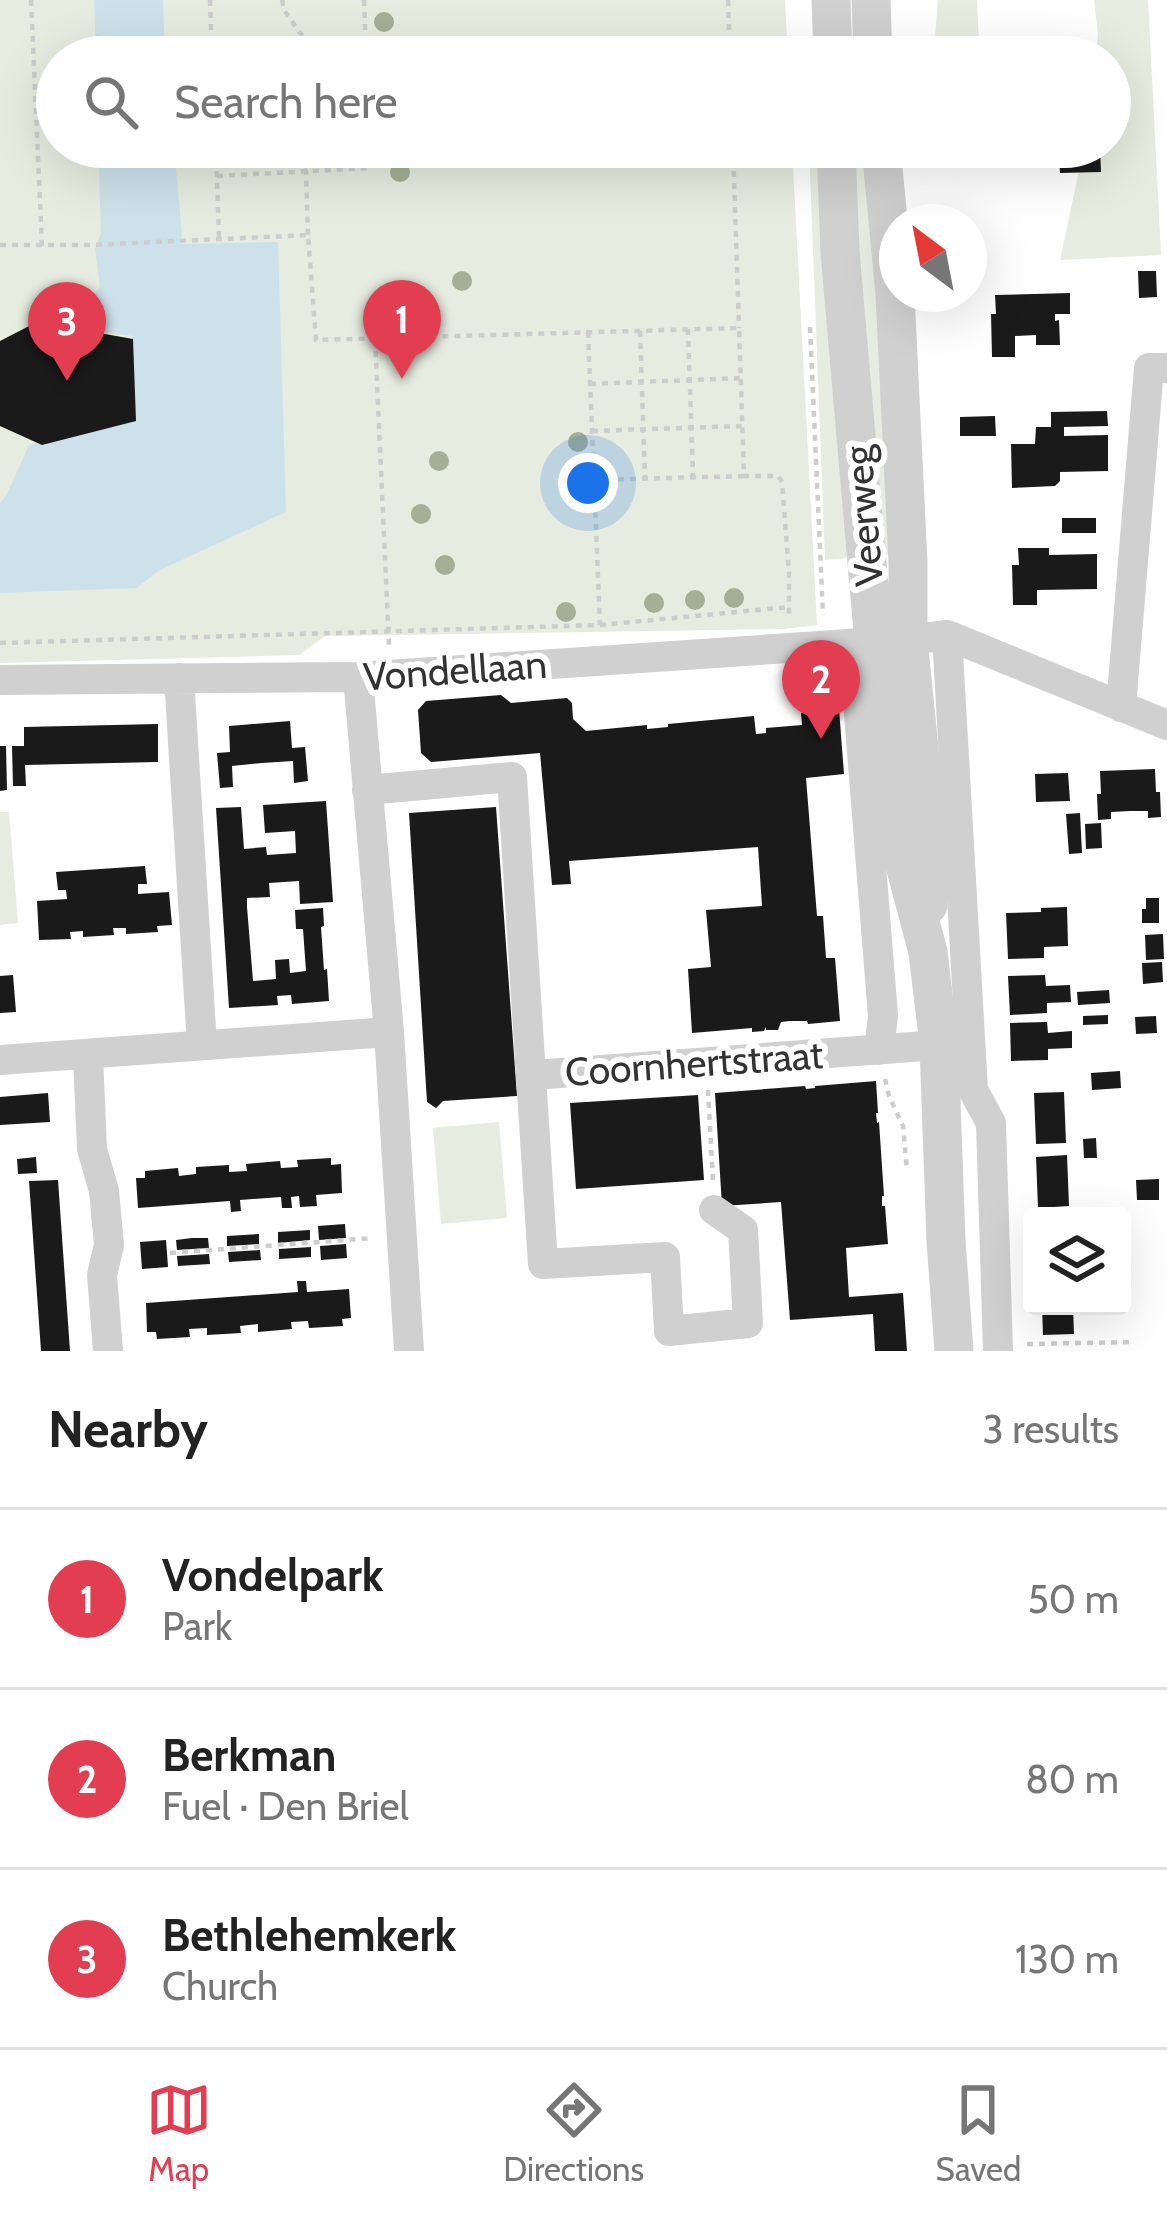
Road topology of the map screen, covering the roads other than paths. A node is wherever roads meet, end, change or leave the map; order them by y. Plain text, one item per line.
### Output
1 (831, 0) edge
2 (871, 0) edge
3 (832, 36) edge
4 (872, 36) edge
5 (837, 168) edge
6 (883, 168) edge
7 (1167, 368) edge
8 (893, 640) junction
9 (358, 676) junction
10 (178, 678) junction
11 (0, 680) edge
12 (1121, 707) junction
13 (1167, 725) edge
14 (367, 790) junction
15 (389, 1032) junction
16 (202, 1045) junction
17 (939, 1045) junction
18 (879, 1050) junction
19 (88, 1055) junction
20 (0, 1060) edge
21 (533, 1075) junction
22 (714, 1210) road end
23 (998, 1348) edge
24 (108, 1351) edge
25 (409, 1351) edge
26 (954, 1351) edge

1 - 3 street
2 - 4 street
5 - 8 street, Veerweg
6 - 8 street, Veerweg
7 - 12 street
8 - 9 street, Vondellaan
8 - 12 street
8 - 17 street, Veerweg
8 - 18 street
8 - 23 street, Veerweg
9 - 10 street, Vondellaan
9 - 14 street
10 - 11 street, Vondellaan
10 - 16 street
12 - 13 street
14 - 15 street
14 - 21 street, Coornhertstraat
15 - 16 street
15 - 25 street
16 - 19 street
17 - 18 street, Coornhertstraat
17 - 26 street, Veerweg
18 - 21 street, Coornhertstraat
19 - 20 street
19 - 24 street
21 - 22 street

